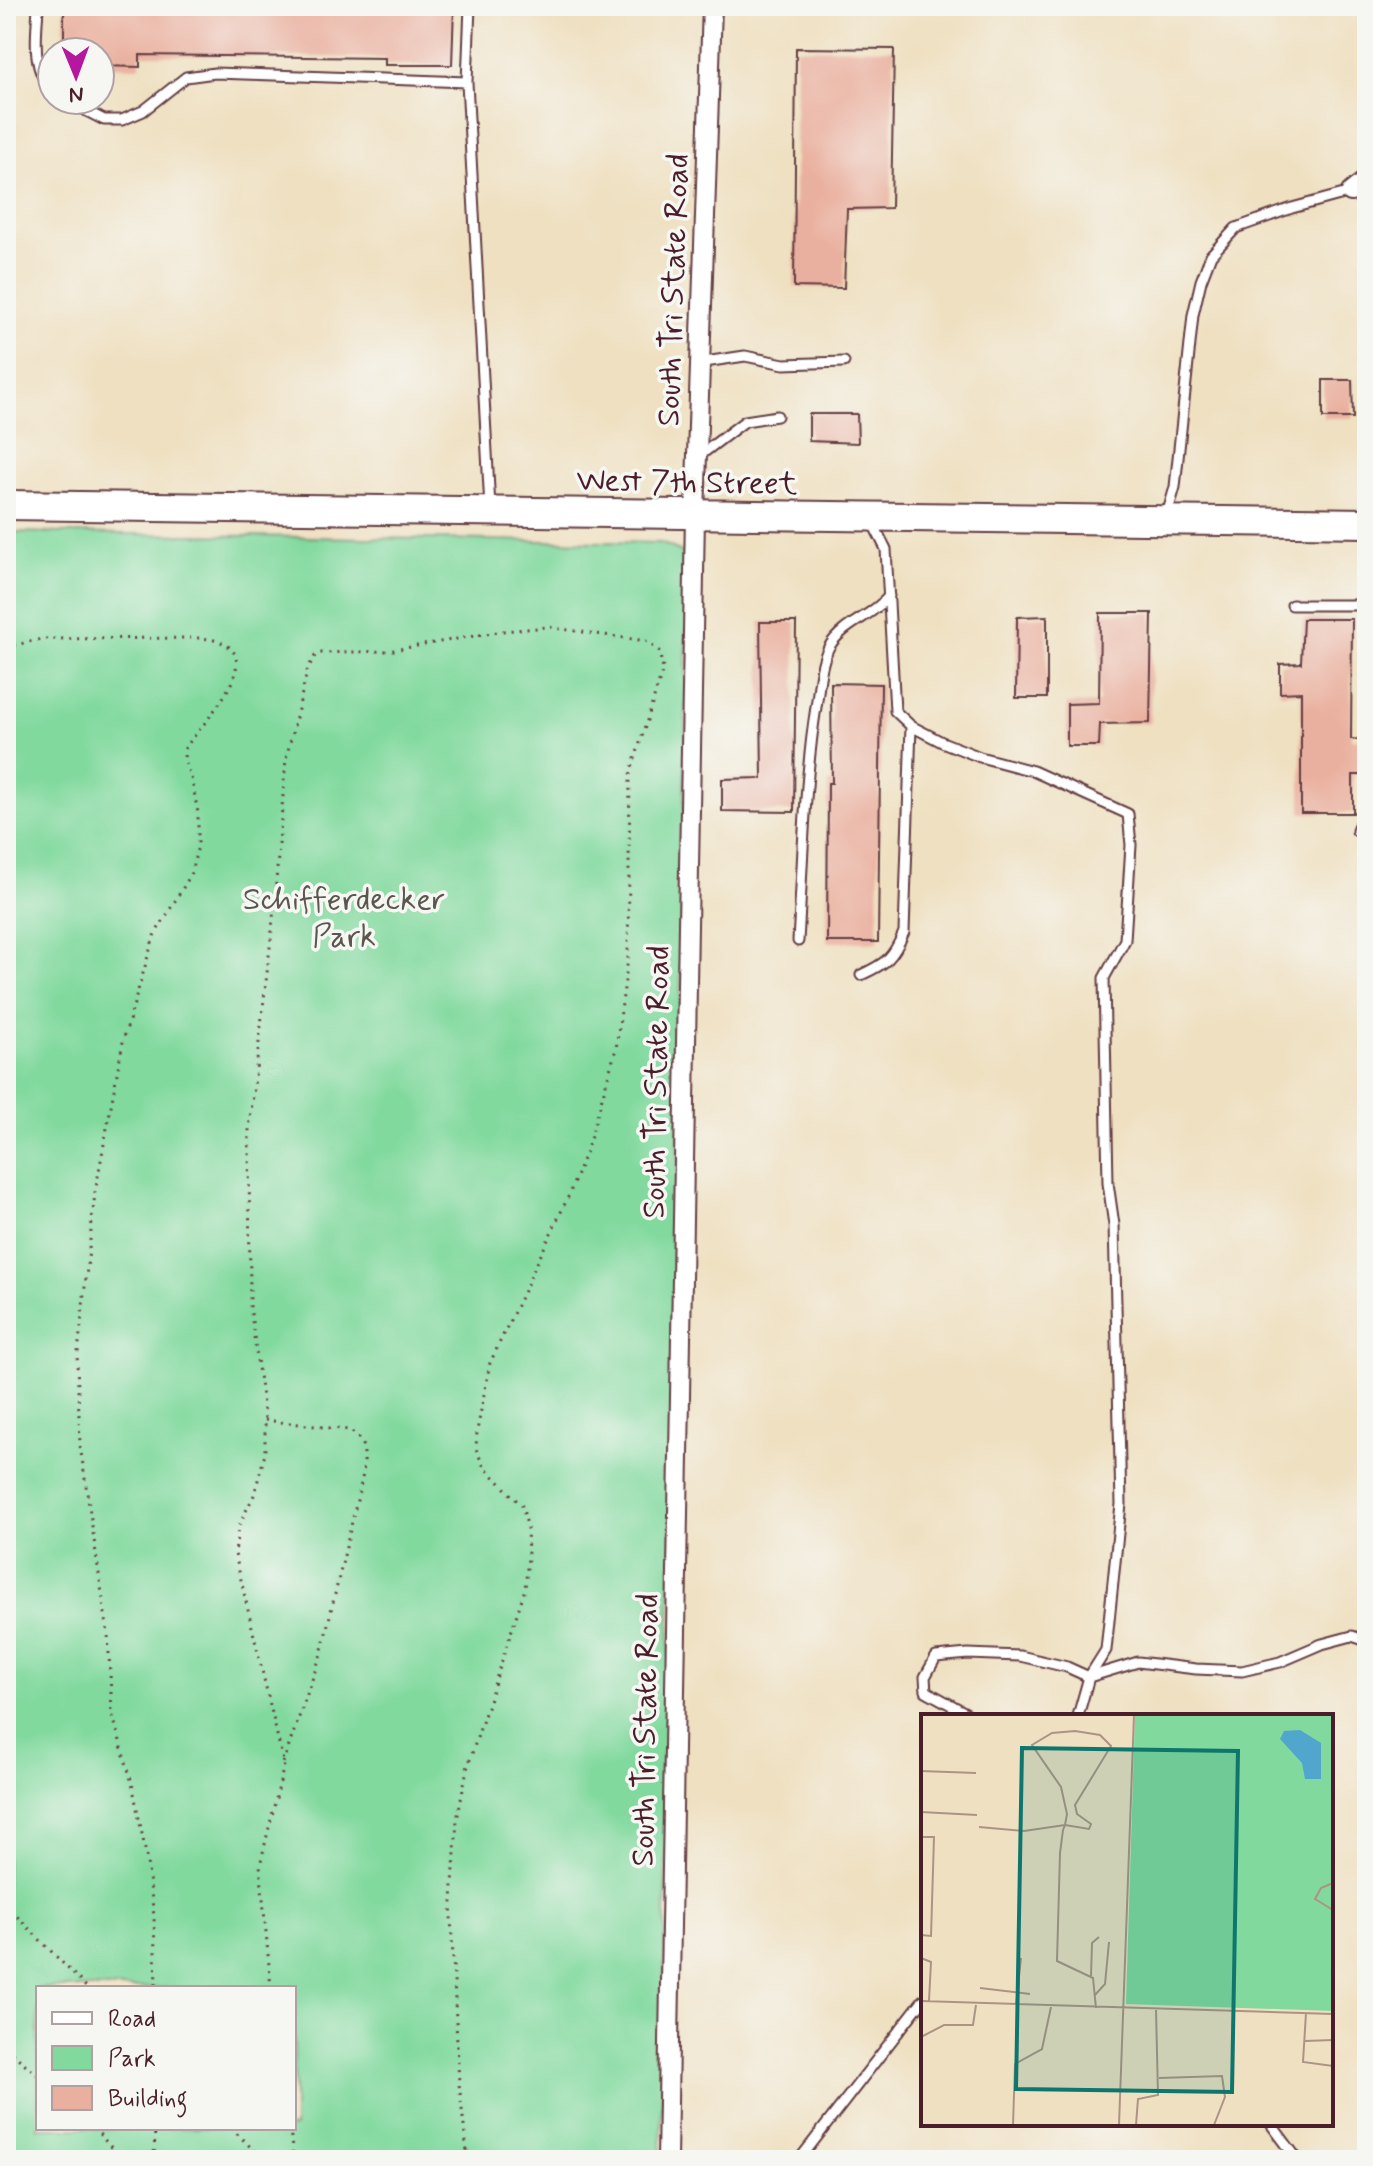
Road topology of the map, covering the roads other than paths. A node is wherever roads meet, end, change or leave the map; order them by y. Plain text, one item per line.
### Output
1 (38, 6) edge
2 (470, 6) edge
3 (712, 6) edge
4 (37, 36) edge
5 (467, 82) junction
6 (96, 116) edge
7 (1367, 179) edge
8 (1351, 192) joint
9 (844, 362) dead end
10 (698, 363) junction
11 (777, 416) dead end
12 (696, 458) junction
13 (6, 505) edge
14 (490, 512) junction
15 (695, 515) junction
16 (869, 517) junction
17 (1157, 520) junction
18 (1367, 523) edge
19 (889, 596) junction
20 (1292, 605) dead end
21 (1367, 605) edge
22 (911, 726) junction
23 (1367, 803) edge
24 (1357, 831) dead end
25 (798, 941) dead end
26 (861, 975) dead end
27 (1367, 1641) edge
28 (1089, 1677) junction
29 (967, 1714) edge
30 (1079, 1714) edge
31 (921, 2003) edge
32 (1272, 2126) edge
33 (667, 2160) edge
34 (799, 2160) edge
35 (1298, 2160) edge

1 - 4 lane
2 - 5 lane
3 - 10 street, South Tri State Road
5 - 6 lane
5 - 14 lane
7 - 8 street
8 - 17 lane
9 - 10 lane
10 - 12 street, South Tri State Road
11 - 12 lane
12 - 15 street, South Tri State Road
13 - 14 main road, West 7th Street
14 - 15 main road, West 7th Street
15 - 16 main road, West 7th Street
15 - 33 street, South Tri State Road
16 - 17 main road, West 7th Street
16 - 19 lane
17 - 18 main road, West 7th Street
19 - 22 lane
19 - 25 lane
20 - 21 lane
22 - 26 lane
22 - 28 lane
23 - 24 lane
27 - 28 lane
28 - 29 lane
28 - 30 lane
31 - 34 lane
32 - 35 lane

